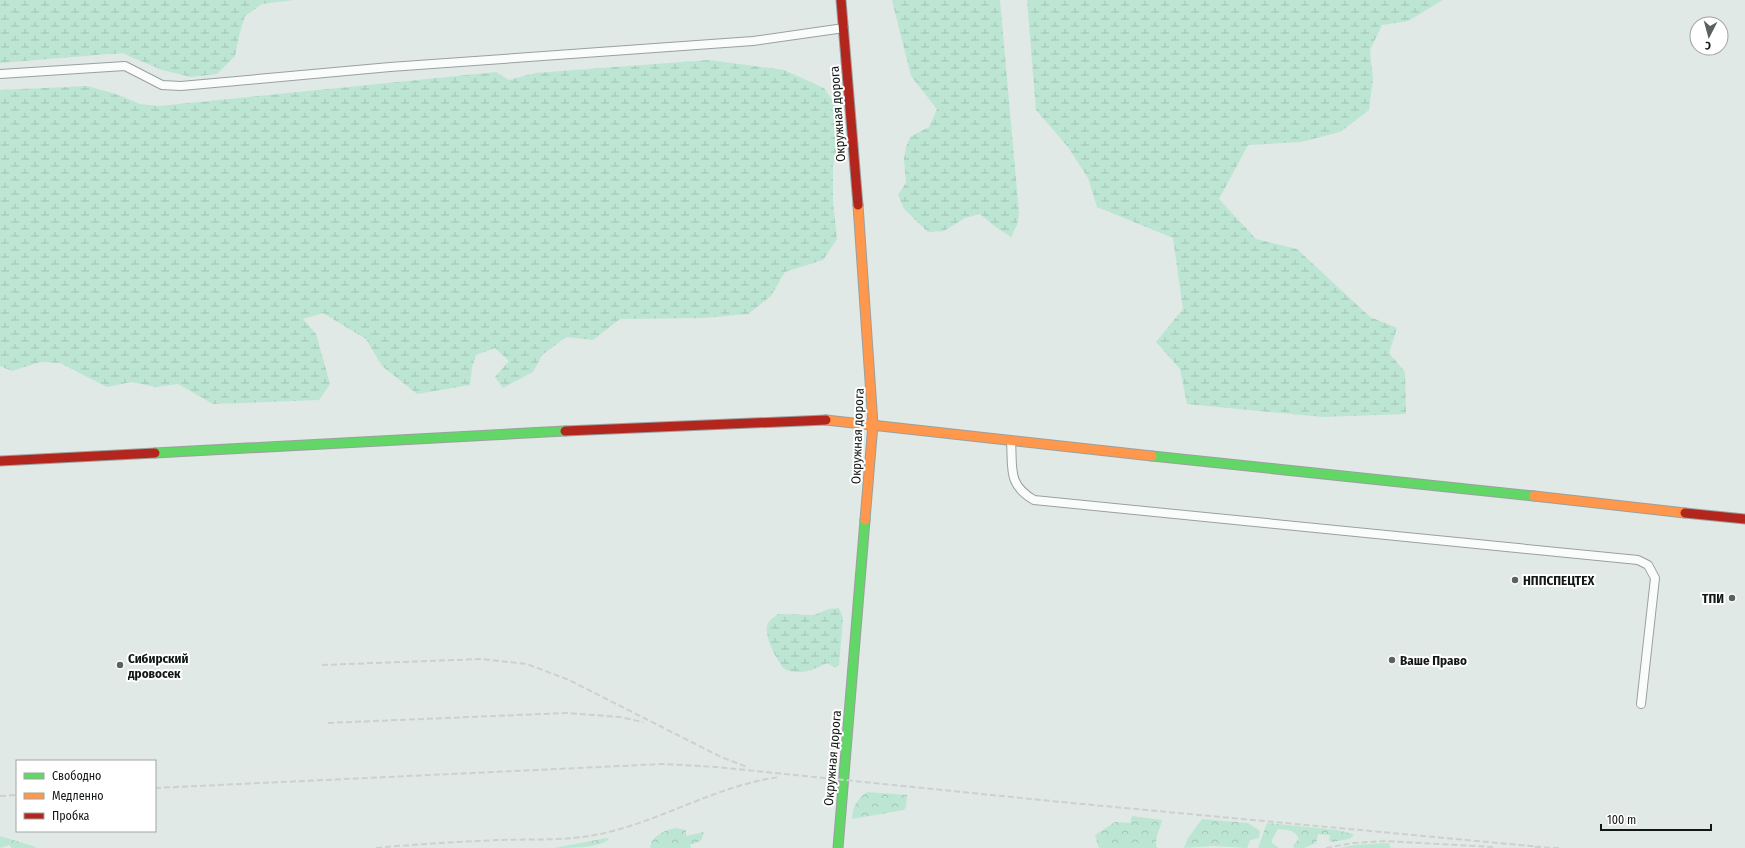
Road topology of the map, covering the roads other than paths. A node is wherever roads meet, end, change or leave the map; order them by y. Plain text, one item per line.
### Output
1 (841, 0) edge
2 (844, 28) junction
3 (0, 74) edge
4 (873, 424) junction
5 (1011, 441) junction
6 (0, 461) edge
7 (1745, 519) edge
8 (1641, 704) dead end
9 (838, 848) edge

1 - 2 street, Окружная дорога
2 - 3 street
2 - 4 street, Окружная дорога
4 - 5 street
4 - 6 street
4 - 9 street, Окружная дорога
5 - 7 street
5 - 8 street

